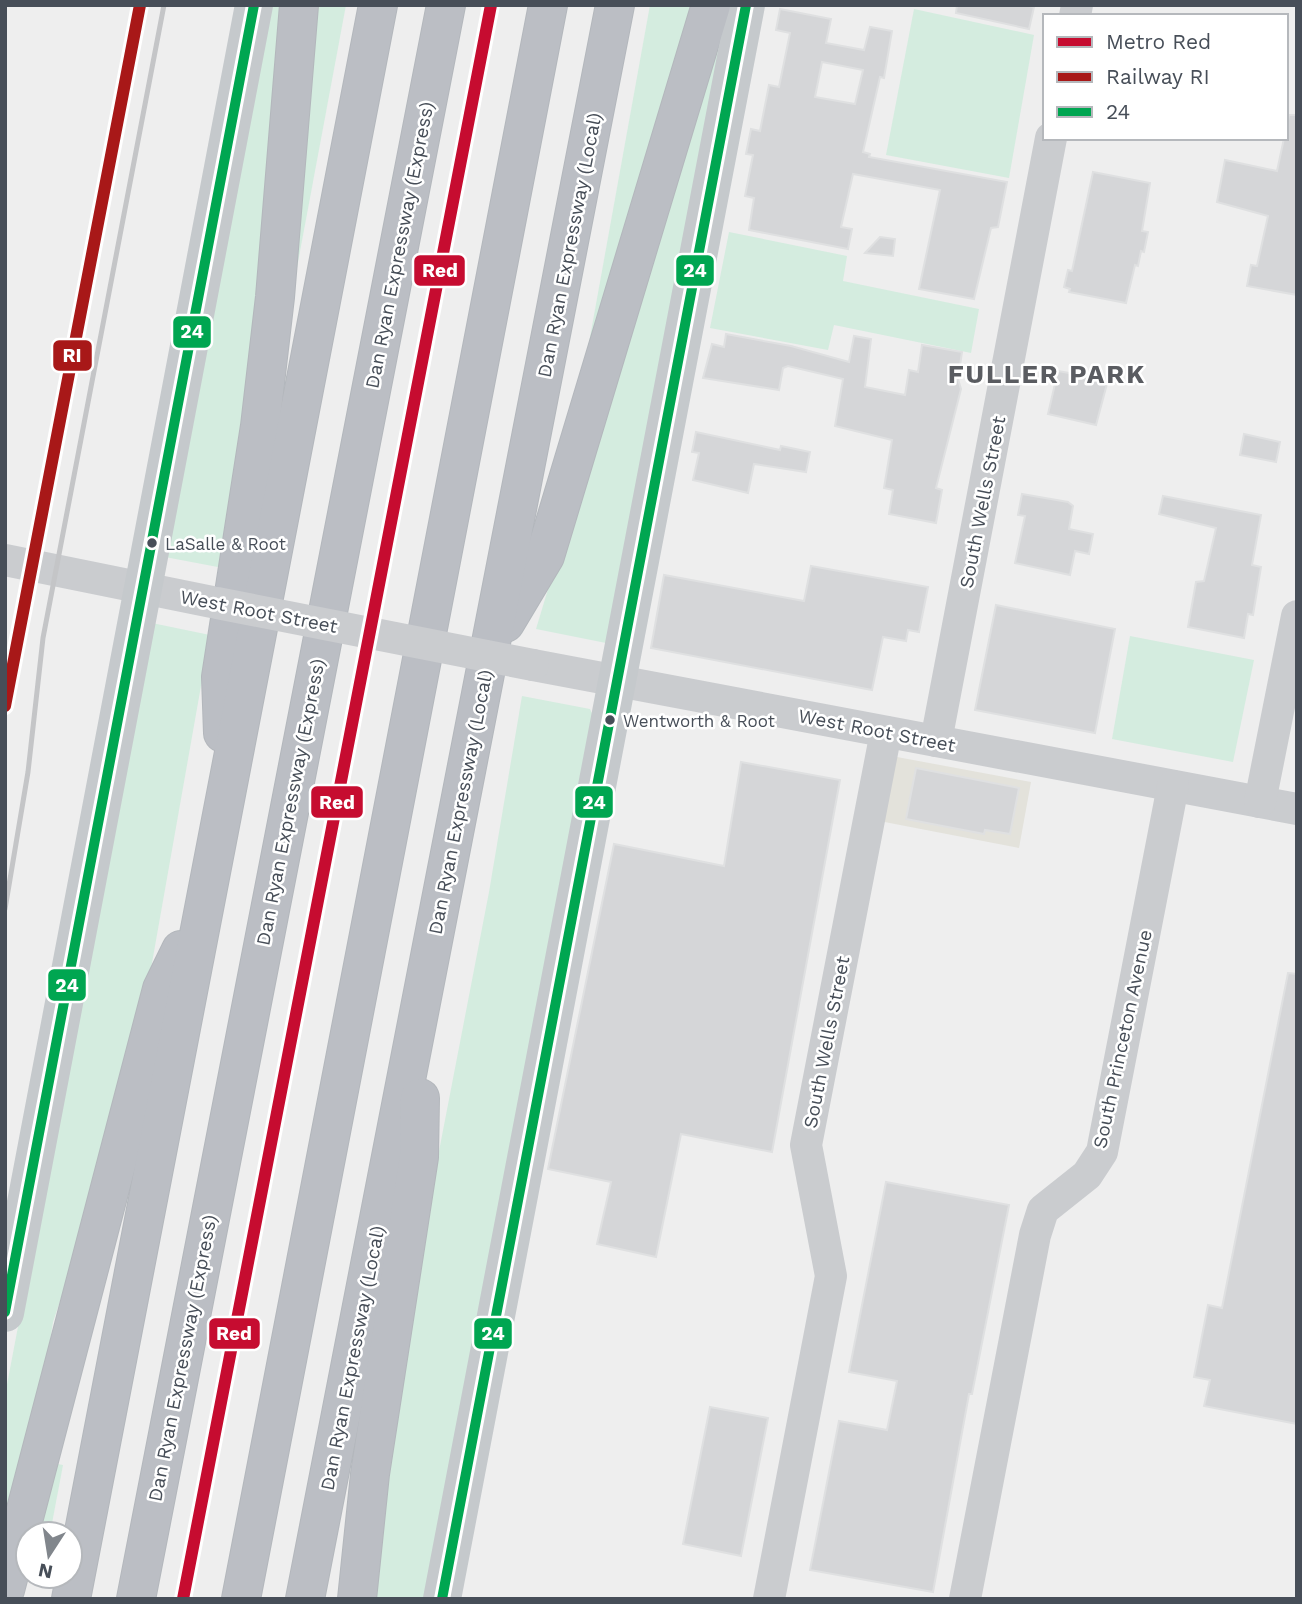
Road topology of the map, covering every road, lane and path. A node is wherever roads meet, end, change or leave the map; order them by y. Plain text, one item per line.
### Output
1 (254, 5) edge
2 (299, 5) edge
3 (379, 5) edge
4 (446, 5) edge
5 (548, 5) edge
6 (615, 5) edge
7 (711, 5) edge
8 (746, 5) edge
9 (1051, 140) edge
10 (5, 560) edge
11 (142, 588) junction
12 (1297, 616) edge
13 (492, 646) junction
14 (619, 682) junction
15 (886, 732) junction
16 (936, 741) junction
17 (1173, 786) junction
18 (225, 798) junction
19 (1260, 802) junction
20 (1297, 809) edge
21 (206, 898) junction
22 (423, 986) junction
23 (5, 1313) edge
24 (5, 1590) edge
25 (71, 1599) edge
26 (136, 1599) edge
27 (241, 1599) edge
28 (305, 1599) edge
29 (357, 1599) edge
30 (442, 1599) edge
31 (769, 1599) edge
32 (965, 1599) edge

1 - 11 main road
2 - 18 highway
3 - 18 highway
4 - 26 highway, Dan Ryan Expressway (Express)
5 - 27 highway
6 - 13 highway, Dan Ryan Expressway (Local)
7 - 13 highway
8 - 14 main road
9 - 16 street, South Wells Street
10 - 11 street, West Root Street
11 - 14 street, West Root Street, bridge
11 - 23 main road
12 - 19 street
13 - 22 highway, Dan Ryan Expressway (Local)
14 - 15 street, West Root Street
14 - 30 main road
15 - 16 street, West Root Street
15 - 31 street, South Wells Street
16 - 17 street, West Root Street
17 - 19 street, West Root Street
17 - 32 street, South Princeton Avenue
18 - 21 highway
19 - 20 street, West Root Street
21 - 24 highway
21 - 25 highway
22 - 28 highway, Dan Ryan Expressway (Local)
22 - 29 highway

